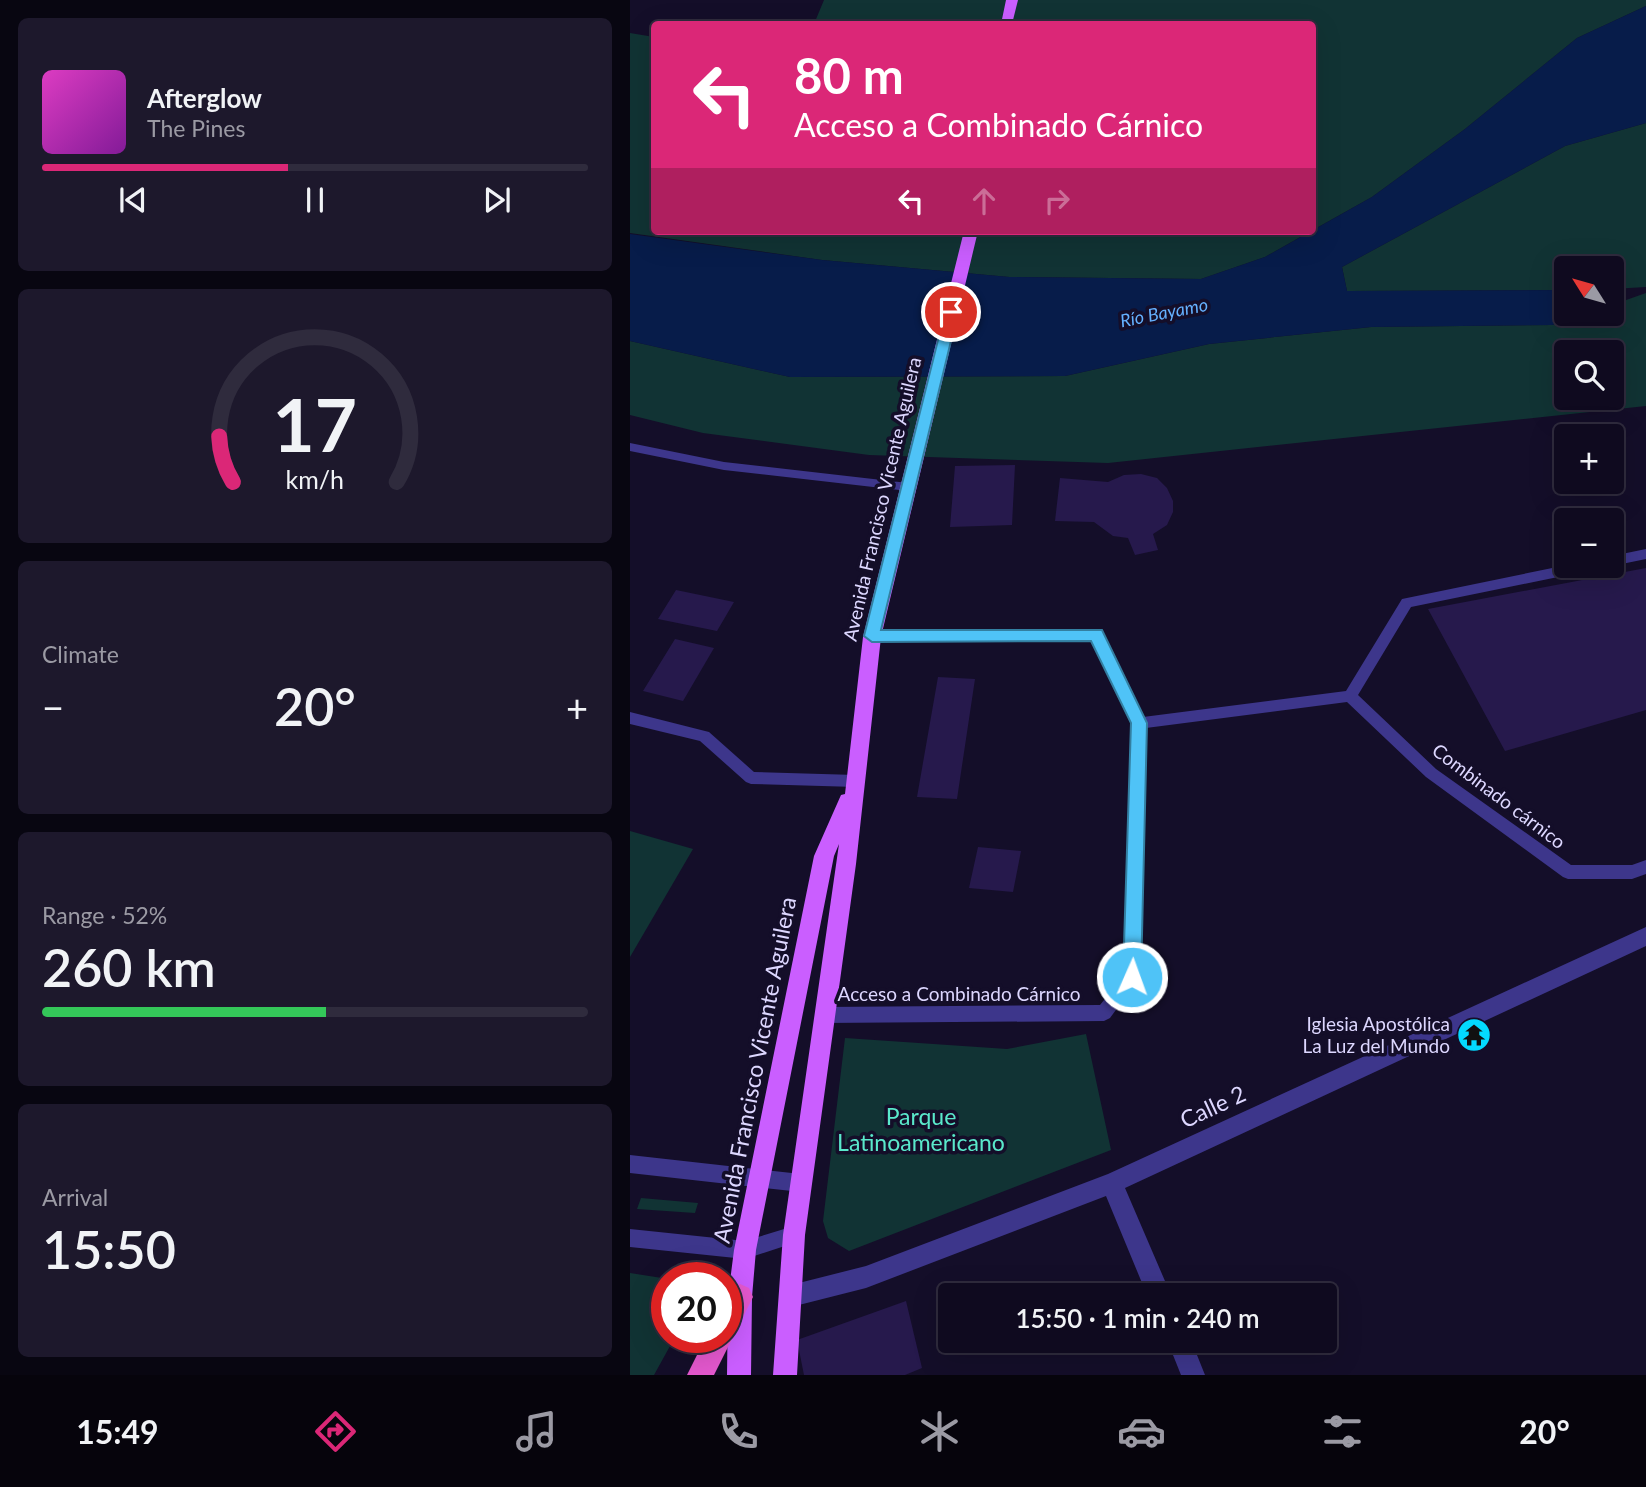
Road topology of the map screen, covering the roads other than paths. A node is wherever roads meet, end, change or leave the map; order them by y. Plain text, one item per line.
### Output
1 (1012, 0) edge
2 (1008, 21) edge
3 (970, 235) edge
4 (630, 447) edge
5 (908, 487) junction
6 (1646, 554) edge
7 (1624, 559) edge
8 (1554, 573) edge
9 (872, 636) junction
10 (1349, 696) junction
11 (630, 718) edge
12 (1139, 723) junction
13 (856, 781) junction
14 (1646, 867) edge
15 (1646, 936) edge
16 (823, 1014) junction
17 (630, 1164) edge
18 (759, 1180) junction
19 (801, 1183) junction
20 (1112, 1183) junction
21 (794, 1235) junction
22 (630, 1238) edge
23 (746, 1250) junction
24 (742, 1281) edge
25 (1154, 1283) edge
26 (791, 1295) junction
27 (712, 1353) edge
28 (739, 1353) edge
29 (1184, 1353) edge
30 (700, 1375) edge
31 (739, 1375) edge
32 (785, 1375) edge
33 (1193, 1375) edge

1 - 2 main road
3 - 5 main road, Avenida Francisco Vicente Aguilera
4 - 5 lane
5 - 9 main road, Avenida Francisco Vicente Aguilera
6 - 7 lane
8 - 10 lane
9 - 12 lane, Acceso a Combinado Cárnico
9 - 13 main road, Avenida Francisco Vicente Aguilera
10 - 12 lane
10 - 14 lane, Combinado cárnico
11 - 13 lane
12 - 16 lane, Acceso a Combinado Cárnico
13 - 16 main road, Avenida Francisco Vicente Aguilera
13 - 18 main road, Avenida Francisco Vicente Aguilera
15 - 20 street, Calle 2
16 - 19 main road, Avenida Francisco Vicente Aguilera
17 - 18 lane
18 - 19 lane
18 - 23 main road, Avenida Francisco Vicente Aguilera
19 - 21 main road, Avenida Francisco Vicente Aguilera
20 - 25 street
20 - 26 street, Calle 2
21 - 23 lane
21 - 26 main road, Avenida Francisco Vicente Aguilera
22 - 23 lane
23 - 24 main road, Avenida Francisco Vicente Aguilera
26 - 32 main road, Avenida Francisco Vicente Aguilera
27 - 30 highway
28 - 31 main road, Avenida Francisco Vicente Aguilera
29 - 33 street

